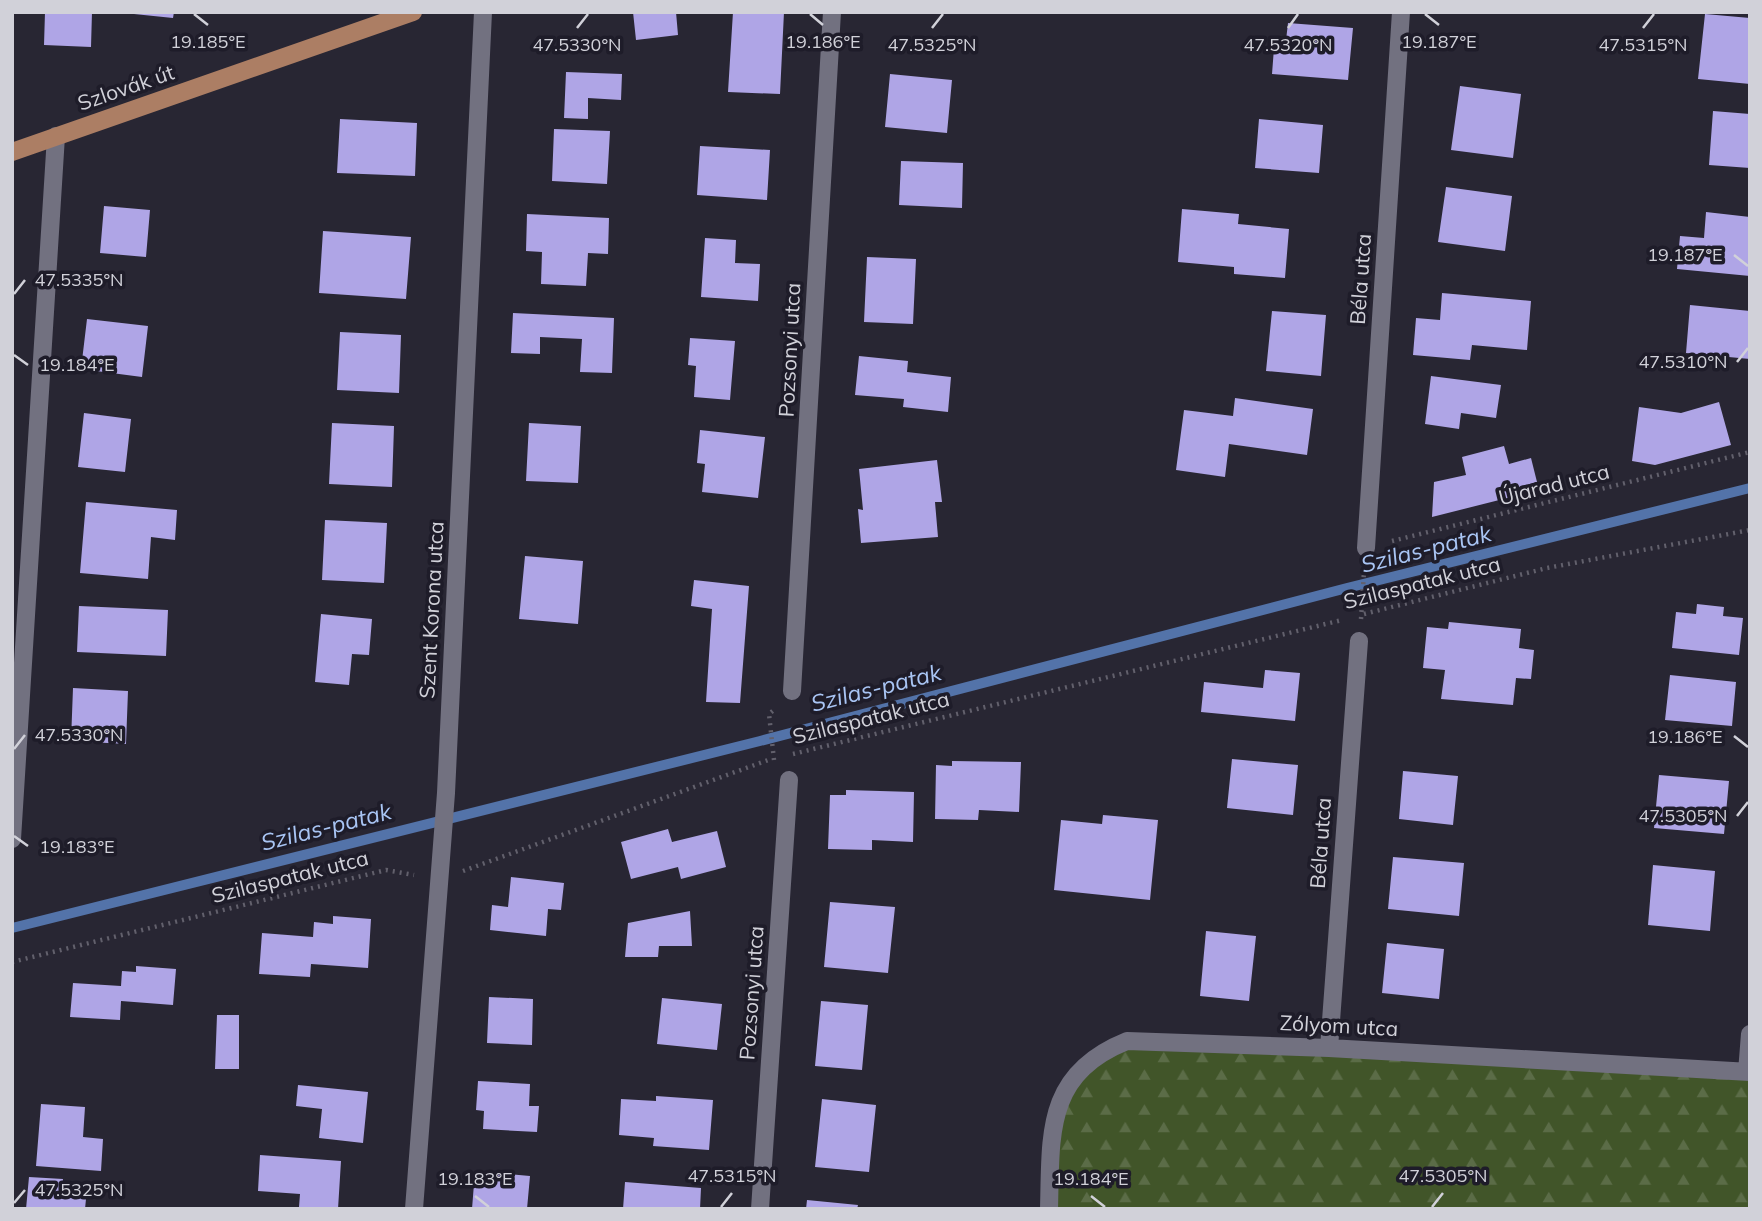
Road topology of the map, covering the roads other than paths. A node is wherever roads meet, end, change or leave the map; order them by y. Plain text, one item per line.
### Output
1 (413, 12) edge
2 (483, 12) edge
3 (832, 12) edge
4 (1401, 12) edge
5 (56, 136) junction
6 (12, 152) edge
7 (1366, 548) road end
8 (1359, 641) dead end
9 (792, 691) dead end
10 (789, 780) dead end
11 (12, 839) edge
12 (1750, 1034) edge
13 (1329, 1048) junction
14 (1748, 1072) edge
15 (414, 1209) edge
16 (760, 1209) edge
17 (1049, 1209) edge

1 - 5 main road, Szlovák út
2 - 15 street, Szent Korona utca
3 - 9 street, Pozsonyi utca
4 - 7 street, Béla utca
5 - 6 main road, Szlovák út
5 - 11 street
8 - 13 street, Béla utca
10 - 16 street, Pozsonyi utca
12 - 14 street
13 - 14 street, Zólyom utca
13 - 17 street, Zólyom utca

